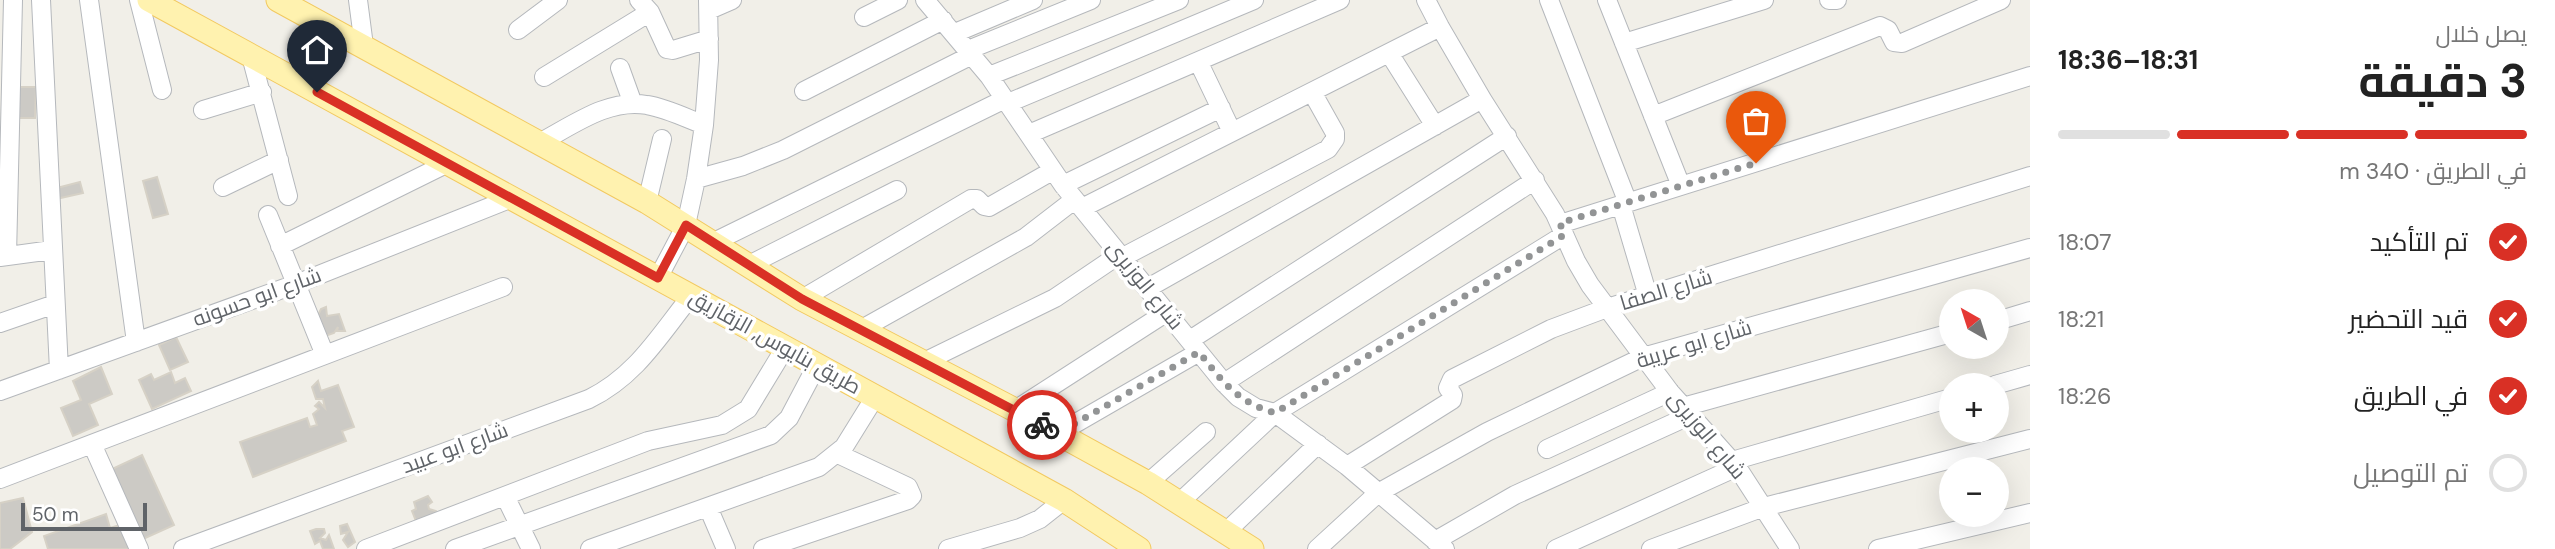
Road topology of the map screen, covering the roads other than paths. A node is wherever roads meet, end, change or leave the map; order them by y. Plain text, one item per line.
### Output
1 (13, 0) edge
2 (41, 0) edge
3 (89, 0) edge
4 (139, 0) edge
5 (149, 0) edge
6 (278, 0) edge
7 (358, 0) edge
8 (558, 0) edge
9 (732, 0) edge
10 (898, 0) edge
11 (925, 0) edge
12 (1033, 0) edge
13 (1091, 0) edge
14 (1180, 0) edge
15 (1255, 0) edge
16 (1340, 0) edge
17 (1426, 0) edge
18 (1549, 0) edge
19 (1606, 0) edge
20 (1764, 0) edge
21 (1829, 0) edge
22 (1837, 0) edge
23 (2001, 0) edge
24 (643, 3) edge
25 (709, 5) edge
26 (304, 7) edge
27 (864, 17) dead end
28 (949, 27) junction
29 (1440, 27) junction
30 (518, 30) dead end
31 (709, 39) junction
32 (1624, 43) junction
33 (364, 46) junction
34 (970, 53) junction
35 (1389, 53) junction
36 (251, 56) junction
37 (1199, 63) junction
38 (620, 68) dead end
39 (989, 76) junction
40 (2030, 76) edge
41 (544, 77) dead end
42 (162, 90) dead end
43 (804, 91) dead end
44 (262, 92) junction
45 (1312, 92) junction
46 (1482, 99) junction
47 (1007, 101) junction
48 (633, 104) junction
49 (1221, 108) junction
50 (203, 110) dead end
51 (1653, 116) junction
52 (704, 125) junction
53 (1435, 126) junction
54 (1232, 132) junction
55 (1029, 134) junction
56 (1507, 136) junction
57 (662, 139) dead end
58 (541, 142) junction
59 (279, 160) junction
60 (448, 163) junction
61 (4, 176) edge
62 (2030, 176) edge
63 (696, 179) junction
64 (1535, 180) junction
65 (1681, 186) junction
66 (223, 187) dead end
67 (897, 190) dead end
68 (1068, 191) junction
69 (288, 196) dead end
70 (512, 198) junction
71 (647, 202) junction
72 (1624, 204) junction
73 (268, 215) dead end
74 (686, 225) junction
75 (1562, 229) junction
76 (715, 243) junction
77 (280, 246) junction
78 (2030, 247) edge
79 (52, 250) junction
80 (1122, 256) junction
81 (3, 257) edge
82 (750, 265) junction
83 (658, 278) junction
84 (296, 284) junction
85 (503, 287) dead end
86 (1148, 288) junction
87 (691, 296) junction
88 (1648, 296) junction
89 (802, 299) junction
90 (55, 304) junction
91 (1607, 308) junction
92 (2030, 311) edge
93 (1167, 312) junction
94 (2009, 317) edge
95 (0, 323) edge
96 (860, 330) junction
97 (1939, 337) edge
98 (136, 342) junction
99 (1194, 346) junction
100 (785, 348) junction
101 (325, 355) junction
102 (1643, 357) junction
103 (922, 363) junction
104 (817, 365) junction
105 (59, 370) junction
106 (2030, 375) edge
107 (2009, 381) edge
108 (1224, 383) junction
109 (0, 391) edge
110 (1670, 392) junction
111 (875, 397) junction
112 (1939, 402) edge
113 (1015, 410) junction
114 (1687, 411) junction
115 (1275, 413) junction
116 (1206, 432) dead end
117 (1057, 434) junction
118 (2030, 439) edge
119 (92, 444) junction
120 (1318, 444) junction
121 (1547, 449) dead end
122 (838, 454) junction
123 (1735, 464) junction
124 (1347, 466) junction
125 (0, 479) edge
126 (1148, 483) junction
127 (1378, 493) junction
128 (505, 496) junction
129 (1064, 500) junction
130 (1180, 502) junction
131 (708, 507) junction
132 (1764, 507) junction
133 (2030, 513) edge
134 (519, 526) junction
135 (1227, 531) junction
136 (1440, 545) edge
137 (1784, 547) edge
138 (139, 549) edge
139 (184, 549) edge
140 (366, 549) edge
141 (455, 549) edge
142 (531, 549) edge
143 (590, 549) edge
144 (726, 549) edge
145 (763, 549) edge
146 (948, 549) edge
147 (1139, 549) edge
148 (1252, 549) edge
149 (1317, 549) edge
150 (1556, 549) edge
151 (1651, 549) edge
152 (1878, 549) edge

1 - 61 street
2 - 79 street
3 - 98 street
4 - 42 street
5 - 36 main road, طريق بنايوس, الزقازيق
6 - 26 main road
7 - 33 street
8 - 30 street
9 - 25 street
10 - 27 street
11 - 28 street, شارع الوزيرى
12 - 28 street
13 - 34 street
14 - 39 street
15 - 47 street
16 - 37 street
17 - 29 street, شارع الوزيرى
18 - 72 street
19 - 32 street
20 - 32 street
21 - 22 street
23 - 51 street
24 - 31 street
24 - 41 street
25 - 31 street
26 - 33 main road
28 - 34 street, شارع الوزيرى
28 - 43 street
29 - 35 street
29 - 46 street, شارع الوزيرى
31 - 52 street
32 - 51 street
33 - 58 main road
34 - 39 street, شارع الوزيرى
34 - 63 street
35 - 45 street
35 - 53 street
36 - 44 street
36 - 60 main road, طريق بنايوس, الزقازيق
37 - 49 street
37 - 55 street
38 - 48 street
39 - 47 street, شارع الوزيرى
40 - 65 street
44 - 50 street
44 - 59 street
45 - 54 street
45 - 80 street
46 - 53 street
46 - 56 street, شارع الوزيرى
47 - 55 street, شارع الوزيرى
47 - 76 street
48 - 52 street
48 - 58 street
49 - 54 street
49 - 68 street
51 - 65 street
52 - 63 street
53 - 86 street
54 - 68 street
55 - 68 street, شارع الوزيرى
56 - 64 street, شارع الوزيرى
56 - 99 street
57 - 71 street
58 - 71 main road
59 - 66 street
59 - 69 street
60 - 70 main road, طريق بنايوس, الزقازيق
60 - 77 street
61 - 81 street
62 - 88 street, شارع الصفا
63 - 74 street
64 - 75 street, شارع الوزيرى
64 - 108 street
65 - 72 street
67 - 82 street
68 - 80 street, شارع الوزيرى
68 - 89 street
68 - 96 street
70 - 83 main road, طريق بنايوس, الزقازيق
70 - 84 street, شارع ابو حسونه
71 - 74 main road
72 - 75 street
72 - 88 street
73 - 77 street
74 - 76 main road
74 - 83 street
75 - 91 street, شارع الوزيرى
75 - 115 street
76 - 82 main road
77 - 84 street
78 - 102 street, شارع ابو عريبة
79 - 81 street
79 - 90 street
80 - 86 street, شارع الوزيرى
80 - 103 street
82 - 89 main road
83 - 87 main road, طريق بنايوس, الزقازيق
84 - 98 street, شارع ابو حسونه
84 - 101 street
85 - 101 street
86 - 93 street, شارع الوزيرى
87 - 100 main road, طريق بنايوس, الزقازيق
87 - 139 street, شارع ابو عبيد
88 - 91 street, شارع الصفا
89 - 96 main road
90 - 95 street
90 - 105 street
91 - 102 street, شارع الوزيرى
91 - 124 street, شارع الصفا
92 - 94 street
93 - 99 street, شارع الوزيرى
93 - 113 street
96 - 103 main road
97 - 114 street
98 - 105 street, شارع ابو حسونه
99 - 108 street, شارع الوزيرى
99 - 117 street
100 - 104 main road, طريق بنايوس, الزقازيق
100 - 128 street
101 - 119 street
102 - 110 street, شارع الوزيرى
102 - 127 street, شارع ابو عريبة
103 - 113 main road
104 - 111 main road, طريق بنايوس, الزقازيق
104 - 134 street
105 - 109 street, شارع ابو حسونه
106 - 107 street
108 - 115 street, شارع الوزيرى
110 - 114 street, شارع الوزيرى
110 - 121 street
111 - 122 street
111 - 129 main road, طريق بنايوس, الزقازيق
112 - 123 street
113 - 117 main road
114 - 123 street, شارع الوزيرى
114 - 136 street
115 - 120 street, شارع الوزيرى
115 - 130 street
116 - 126 street
117 - 126 main road
118 - 132 street
119 - 125 street
119 - 138 street
120 - 124 street, شارع الوزيرى
120 - 135 street
122 - 131 street
122 - 145 street
123 - 132 street, شارع الوزيرى
123 - 150 street
124 - 127 street, شارع الوزيرى
126 - 130 main road
127 - 136 street, شارع الوزيرى
127 - 149 street, شارع ابو عريبة
128 - 134 street
128 - 140 street
129 - 146 street
129 - 147 main road, طريق بنايوس, الزقازيق
130 - 135 main road
131 - 143 street
131 - 144 street
132 - 137 street, شارع الوزيرى
132 - 151 street
133 - 152 street
134 - 141 street
134 - 142 street
135 - 148 main road

